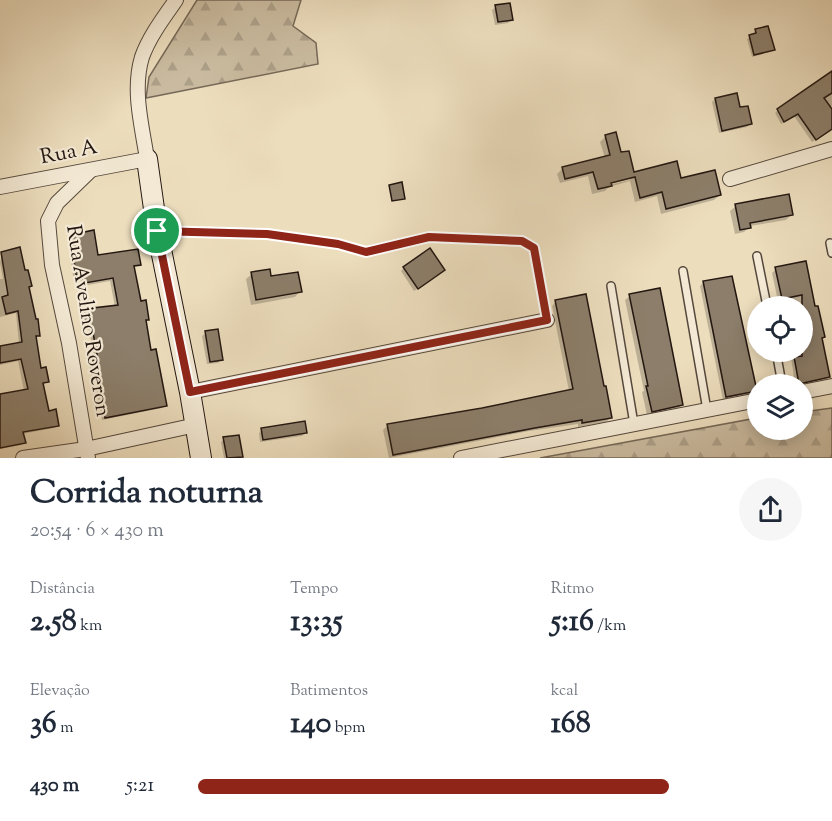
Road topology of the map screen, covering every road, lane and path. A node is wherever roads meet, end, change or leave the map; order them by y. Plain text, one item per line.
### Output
1 (176, 0) edge
2 (832, 149) edge
3 (147, 159) junction
4 (91, 170) junction
5 (730, 179) dead end
6 (0, 188) edge
7 (157, 231) junction
8 (830, 243) dead end
9 (832, 253) edge
10 (757, 256) dead end
11 (683, 271) dead end
12 (611, 286) dead end
13 (765, 296) edge
14 (547, 320) joint
15 (832, 386) edge
16 (813, 390) edge
17 (190, 392) junction
18 (747, 402) edge
19 (708, 410) junction
20 (634, 424) junction
21 (196, 425) junction
22 (87, 454) edge
23 (23, 458) edge
24 (201, 458) edge
25 (461, 458) edge

1 - 3 street
2 - 5 street
3 - 4 street, Rua A
3 - 7 street
4 - 6 street, Rua A
4 - 22 street, Rua Avelino Roveron
7 - 14 lane
7 - 17 street
8 - 9 lane
10 - 13 lane
11 - 19 lane
12 - 20 lane
14 - 17 street
15 - 16 street
17 - 21 street
18 - 19 street
19 - 20 street
20 - 25 street
21 - 22 street
21 - 24 street
22 - 23 street

